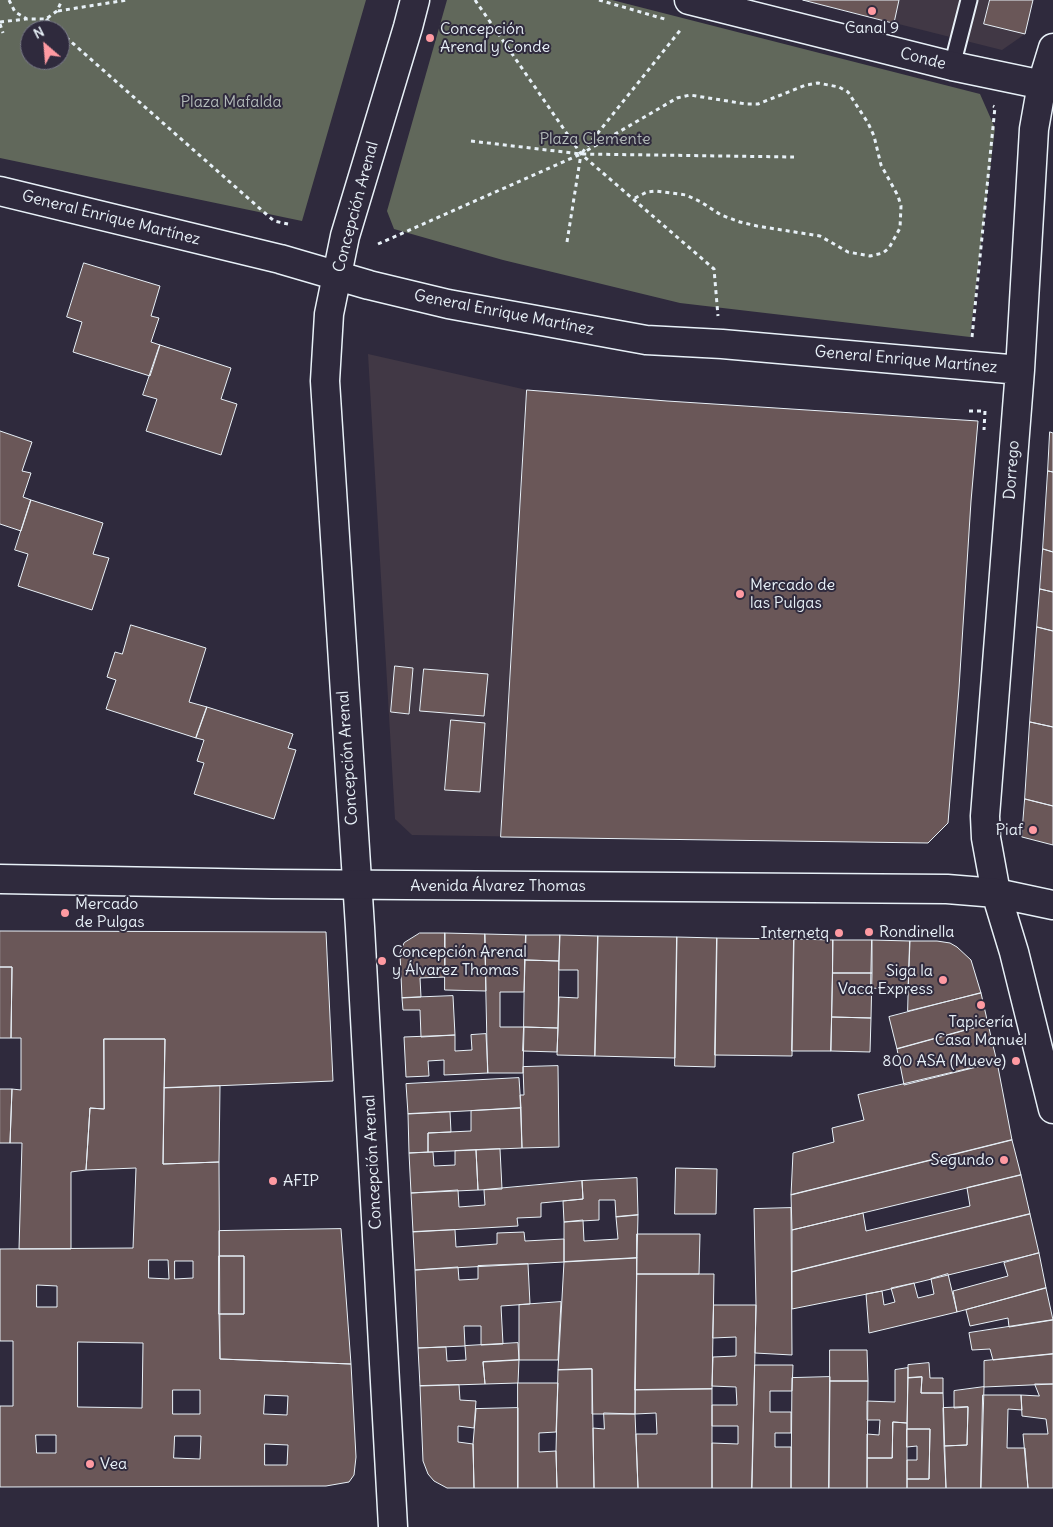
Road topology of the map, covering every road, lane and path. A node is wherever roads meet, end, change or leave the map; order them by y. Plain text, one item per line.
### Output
1 (9, 0) edge
2 (62, 0) edge
3 (127, 0) edge
4 (415, 0) edge
5 (475, 0) edge
6 (598, 0) edge
7 (969, 0) edge
8 (694, 2) edge
9 (57, 11) junction
10 (27, 19) junction
11 (46, 19) joint
12 (670, 21) dead end
13 (0, 23) edge
14 (3, 33) dead end
15 (70, 41) edge
16 (1053, 48) edge
17 (952, 66) junction
18 (1047, 86) edge
19 (986, 105) dead end
20 (471, 141) dead end
21 (581, 154) junction
22 (794, 157) dead end
23 (0, 191) edge
24 (633, 199) junction
25 (288, 224) dead end
26 (568, 242) dead end
27 (378, 244) dead end
28 (337, 275) junction
29 (972, 338) dead end
30 (722, 344) junction
31 (1020, 370) junction
32 (0, 879) edge
33 (357, 884) junction
34 (996, 893) junction
35 (1053, 905) edge
36 (1053, 1109) edge
37 (393, 1527) edge

1 - 10 path
2 - 9 path
3 - 9 path
4 - 28 street, Concepción Arenal
5 - 21 path
6 - 12 path
7 - 17 lane
8 - 17 street, Conde
8 - 21 path
9 - 11 path
10 - 11 path
10 - 13 path
13 - 14 path
15 - 25 path
16 - 18 street, Dorrego
17 - 18 street, Conde
18 - 31 street, Dorrego
19 - 29 path
20 - 21 path
21 - 22 path
21 - 24 path
21 - 24 path
21 - 26 path
21 - 27 path
23 - 28 street, General Enrique Martínez
24 - 30 path
28 - 30 street, General Enrique Martínez
28 - 33 street, Concepción Arenal
30 - 31 street, General Enrique Martínez
31 - 34 street, Dorrego
32 - 33 street, Avenida Álvarez Thomas
33 - 34 street, Avenida Álvarez Thomas
33 - 37 street, Concepción Arenal
34 - 35 street, Avenida Álvarez Thomas
34 - 36 street, Dorrego

